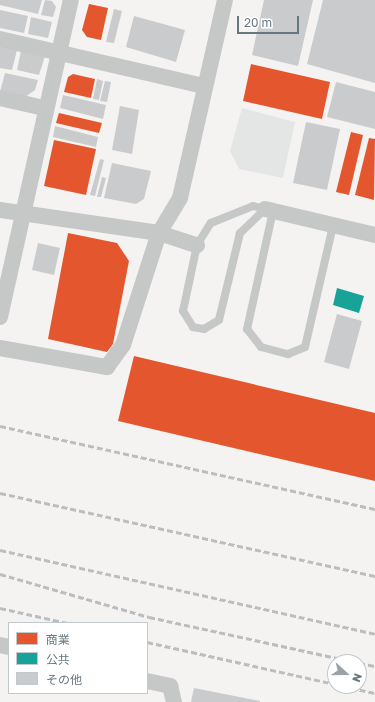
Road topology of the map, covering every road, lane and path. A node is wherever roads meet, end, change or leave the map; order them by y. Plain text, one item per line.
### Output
1 (71, 0) edge
2 (225, 0) edge
3 (0, 39) edge
4 (58, 51) junction
5 (204, 86) junction
6 (0, 98) edge
7 (44, 108) junction
8 (0, 210) edge
9 (269, 210) junction
10 (22, 214) junction
11 (334, 226) junction
12 (159, 233) junction
13 (375, 236) edge
14 (197, 245) junction
15 (0, 317) edge
16 (0, 348) edge
17 (148, 681) edge
18 (174, 702) edge

1 - 4 street
2 - 5 street
3 - 4 street
4 - 5 street
4 - 7 street
5 - 12 street
6 - 7 street
7 - 10 street
8 - 10 street
9 - 11 street
9 - 11 lane
9 - 14 lane
9 - 14 lane
10 - 12 street
10 - 15 street
11 - 13 street
12 - 14 street
12 - 16 street
17 - 18 street

